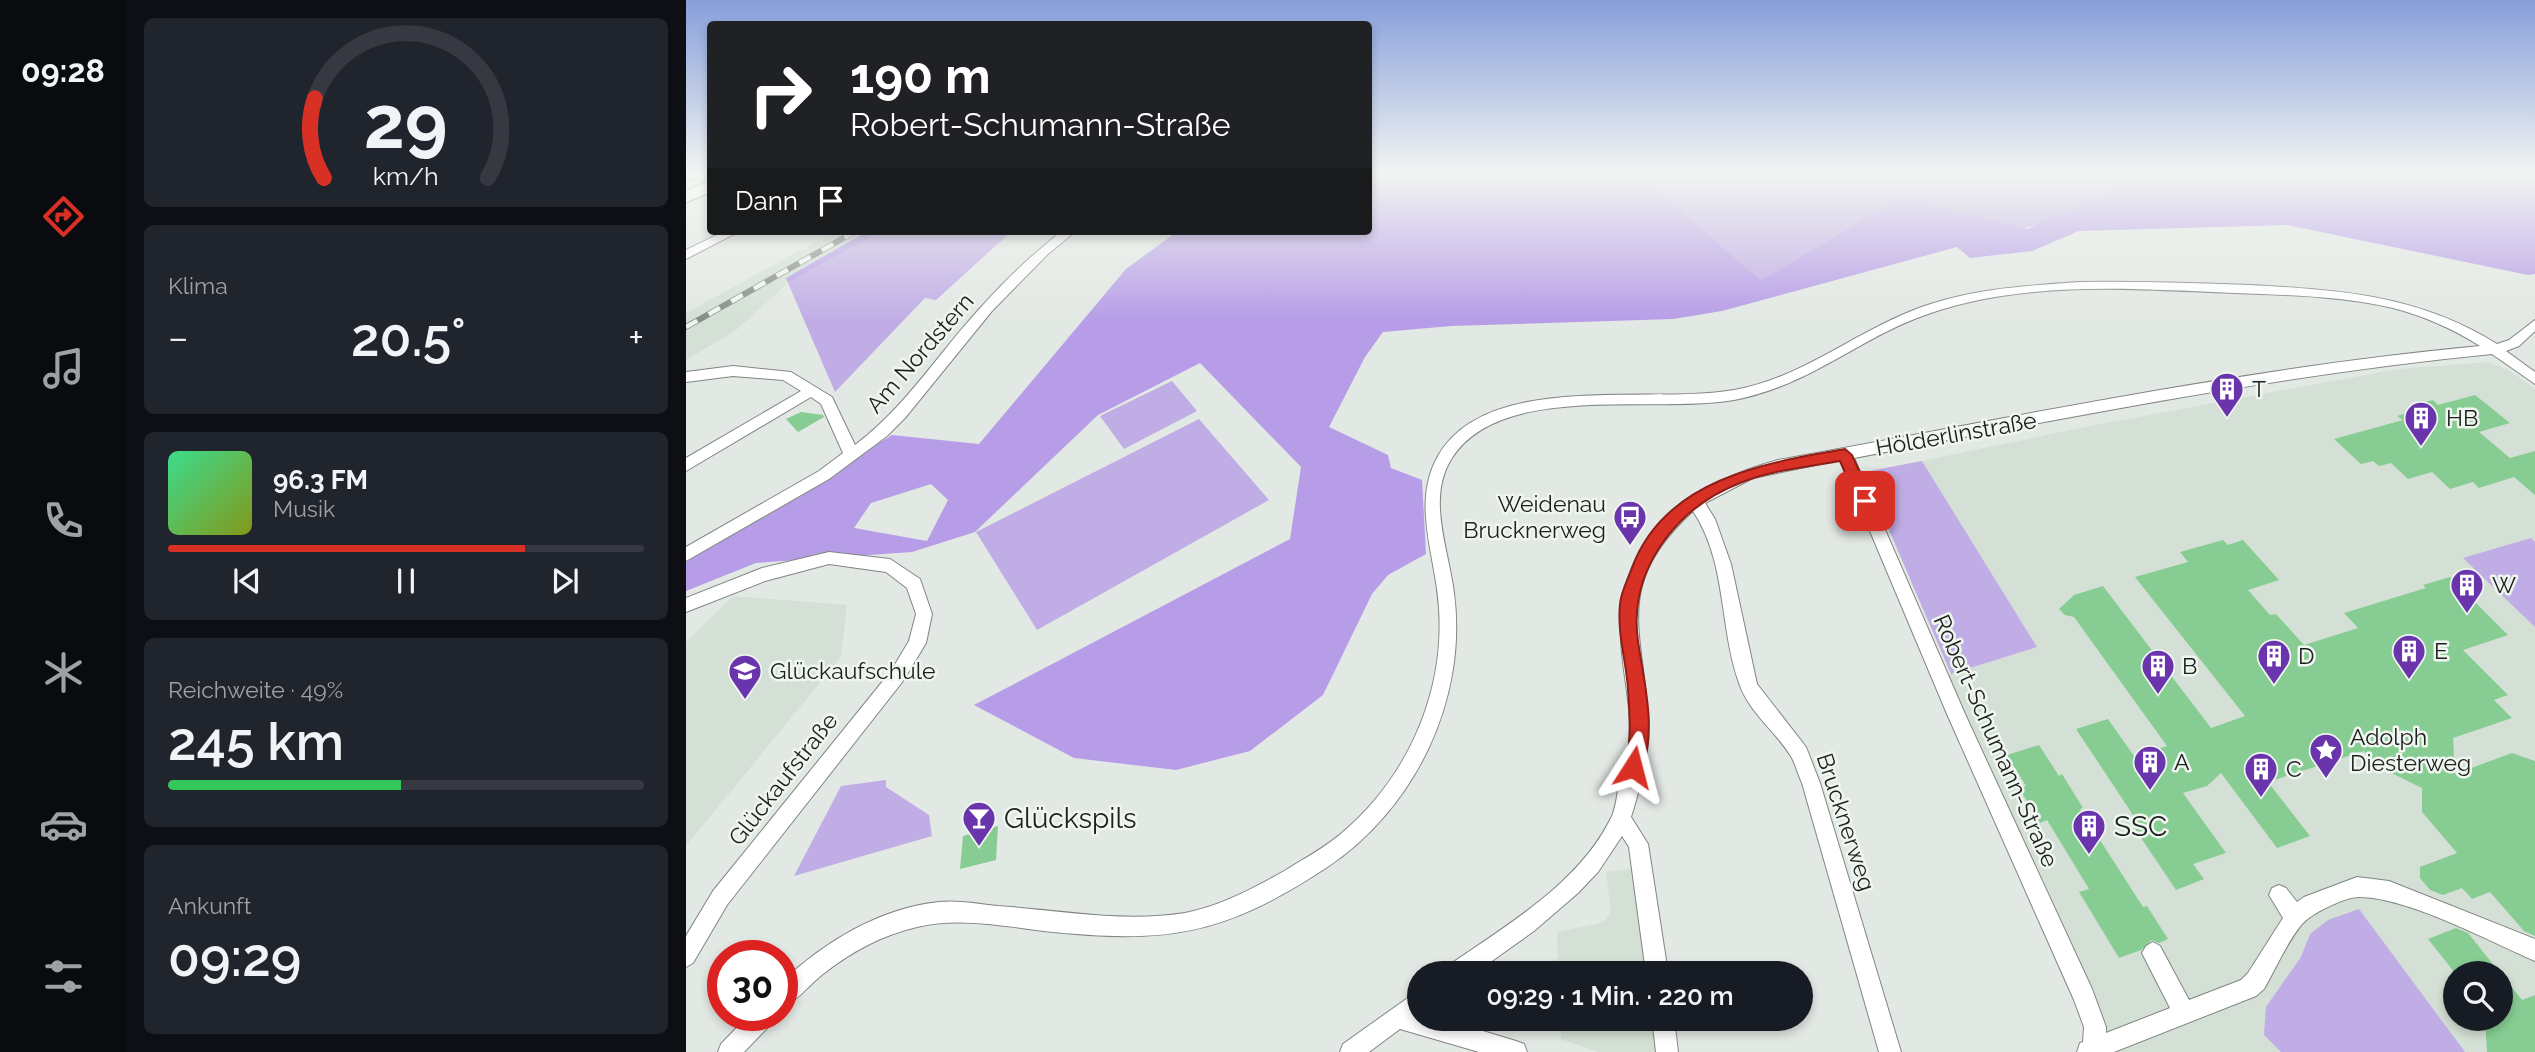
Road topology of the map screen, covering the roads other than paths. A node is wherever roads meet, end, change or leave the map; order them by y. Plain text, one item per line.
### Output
1 (726, 235) edge
2 (1065, 235) edge
3 (686, 256) edge
4 (2535, 324) edge
5 (2497, 349) junction
6 (686, 377) edge
7 (2535, 379) edge
8 (811, 391) junction
9 (851, 453) junction
10 (1845, 455) junction
11 (686, 465) edge
12 (1695, 501) junction
13 (686, 555) edge
14 (686, 605) edge
15 (1621, 818) junction
16 (2279, 895) dead end
17 (2295, 917) junction
18 (2535, 950) edge
19 (2154, 953) dead end
20 (686, 956) edge
21 (1473, 961) edge
22 (1655, 961) edge
23 (798, 981) edge
24 (1407, 1010) edge
25 (2184, 1013) junction
26 (1398, 1017) junction
27 (749, 1031) edge
28 (1665, 1031) edge
29 (2090, 1050) edge
30 (729, 1052) edge
31 (1351, 1052) edge
32 (1516, 1052) edge
33 (1667, 1052) edge
34 (1890, 1052) edge

1 - 3 street
2 - 9 street, Am Nordstern
4 - 5 street
5 - 7 street
5 - 10 street, Hölderlinstraße
5 - 23 street
6 - 8 street
8 - 9 street
8 - 11 street
9 - 13 street, Am Nordstern
10 - 12 street, Hölderlinstraße
10 - 29 street, Robert-Schumann-Straße
12 - 15 street, Hölderlinstraße
12 - 34 street, Brucknerweg
14 - 20 street, Glückaufstraße
15 - 21 street, Hölderlinstraße
15 - 22 street
16 - 17 street
17 - 18 street
17 - 25 street
19 - 25 street
24 - 26 street
25 - 29 street
26 - 31 street
26 - 32 street
27 - 30 street
28 - 33 street

